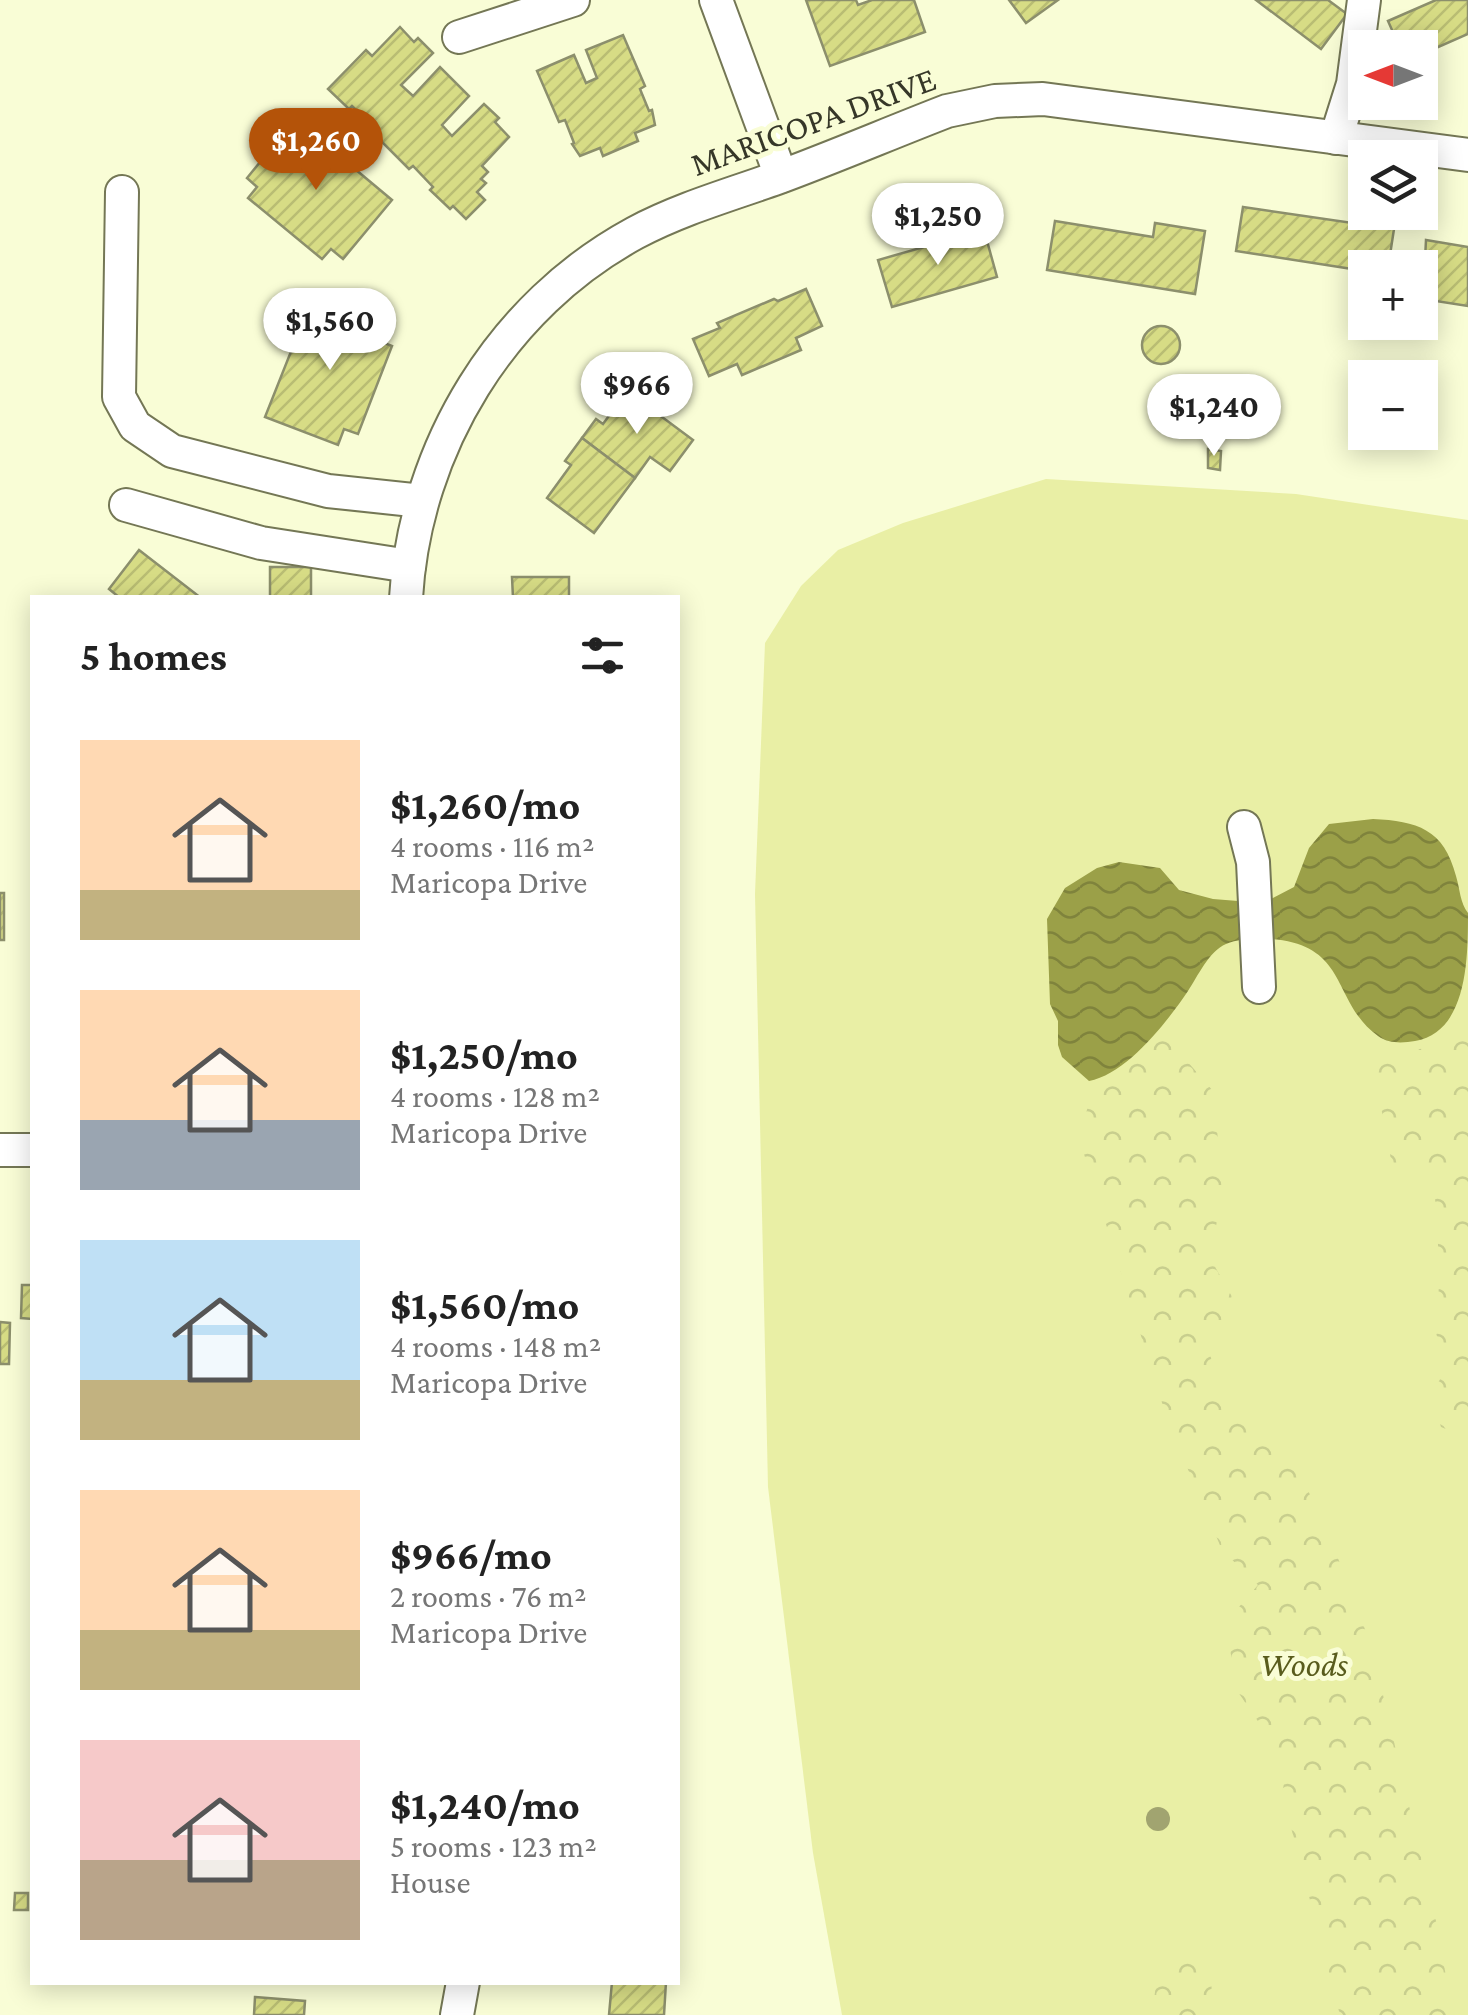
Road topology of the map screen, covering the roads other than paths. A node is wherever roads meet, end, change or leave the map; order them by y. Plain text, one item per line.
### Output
1 (573, 0) edge
2 (716, 0) edge
3 (1364, 0) edge
4 (458, 37) dead end
5 (1336, 138) junction
6 (1468, 155) edge
7 (781, 176) junction
8 (122, 192) dead end
9 (422, 501) junction
10 (126, 505) dead end
11 (407, 582) edge
12 (1244, 827) dead end
13 (1259, 987) dead end
14 (0, 1150) edge
15 (30, 1150) edge
16 (462, 1985) edge
17 (457, 2015) edge

1 - 4 street
2 - 7 street
3 - 5 street
5 - 6 street, MARICOPA DRIVE
5 - 7 street, MARICOPA DRIVE
7 - 9 street, MARICOPA DRIVE
8 - 9 street
9 - 11 street, MARICOPA DRIVE
10 - 11 street
12 - 13 street
14 - 15 street
16 - 17 street

